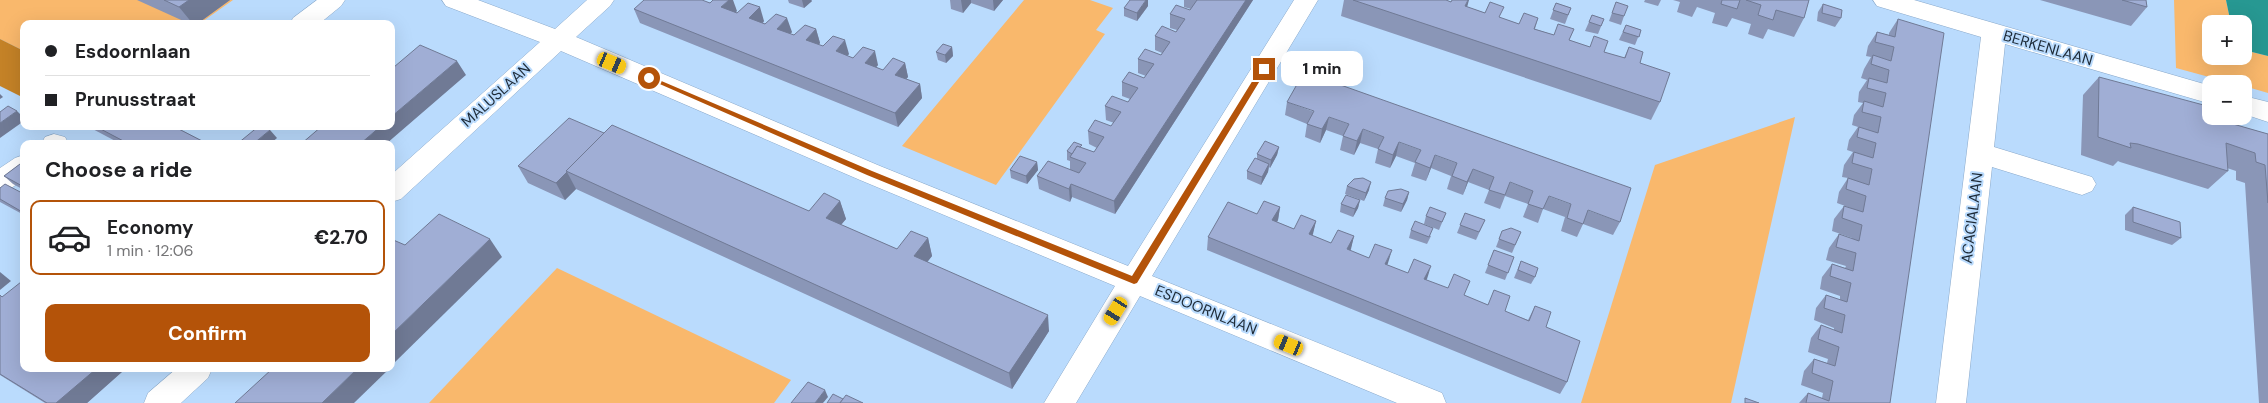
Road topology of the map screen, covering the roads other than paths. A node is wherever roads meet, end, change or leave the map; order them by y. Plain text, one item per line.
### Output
1 (333, 0) edge
2 (454, 0) edge
3 (602, 0) edge
4 (1306, 0) edge
5 (1886, 0) edge
6 (307, 20) edge
7 (1994, 32) junction
8 (557, 39) junction
9 (2202, 92) edge
10 (2252, 107) edge
11 (2268, 112) edge
12 (1980, 153) junction
13 (20, 168) edge
14 (0, 182) edge
15 (2082, 184) dead end
16 (395, 187) edge
17 (1134, 280) junction
18 (194, 372) edge
19 (159, 403) edge
20 (1060, 403) edge
21 (1430, 403) edge
22 (1950, 403) edge

1 - 6 street
2 - 8 street, ESDOORNLAAN
3 - 8 street, MALUSLAAN
4 - 17 street
5 - 7 street, BERKENLAAN
7 - 9 street, BERKENLAAN
7 - 12 street, ACACIALAAN
8 - 16 street, MALUSLAAN
8 - 17 street, ESDOORNLAAN
10 - 11 street
12 - 15 street
12 - 22 street, ACACIALAAN
13 - 14 street
17 - 20 street
17 - 21 street, ESDOORNLAAN
18 - 19 street

